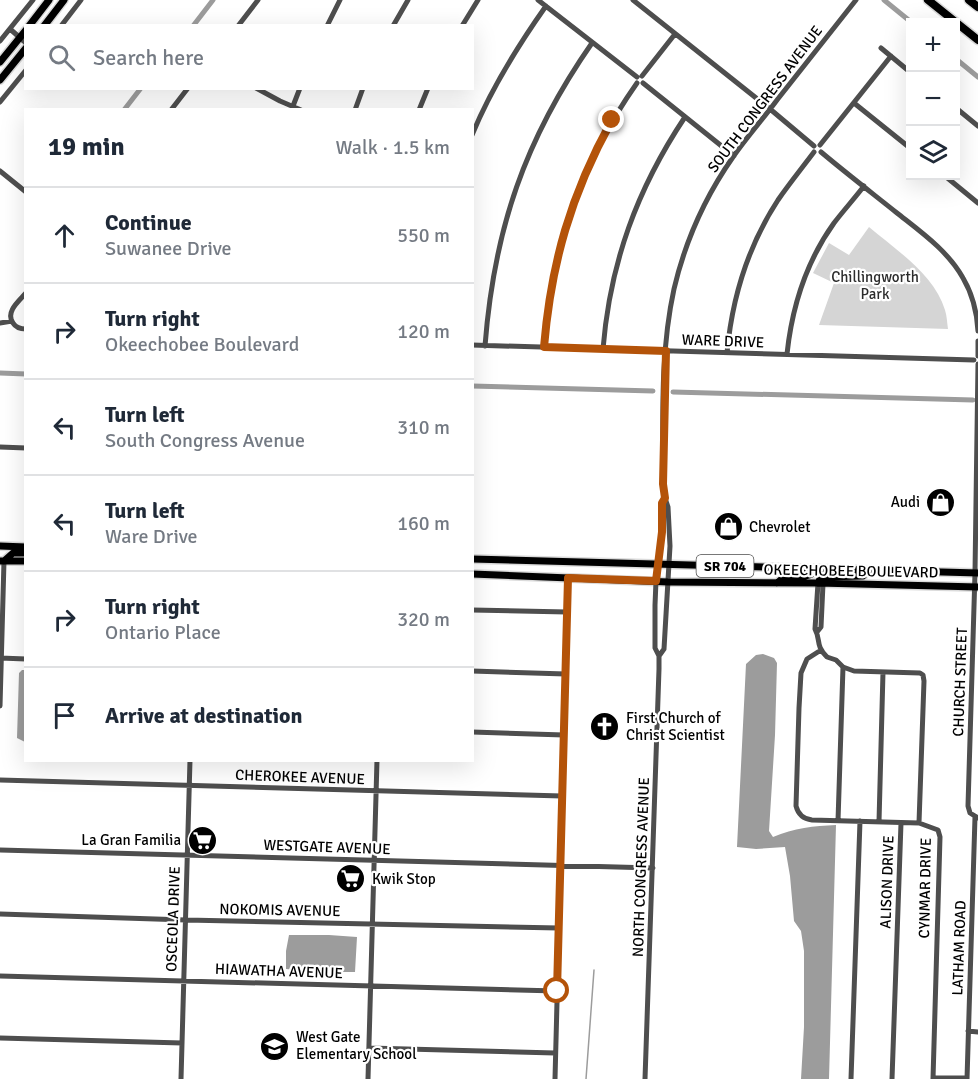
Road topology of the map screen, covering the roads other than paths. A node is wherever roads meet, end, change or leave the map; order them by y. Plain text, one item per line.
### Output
1 (33, 0) edge
2 (49, 0) edge
3 (64, 0) edge
4 (81, 0) edge
5 (258, 0) edge
6 (340, 0) edge
7 (408, 0) edge
8 (478, 0) edge
9 (538, 0) edge
10 (633, 0) edge
11 (856, 0) edge
12 (928, 0) edge
13 (969, 0) edge
14 (546, 6) junction
15 (978, 7) edge
16 (31, 24) edge
17 (46, 24) edge
18 (63, 24) edge
19 (240, 24) edge
20 (328, 24) edge
21 (394, 24) edge
22 (463, 24) edge
23 (10, 29) junction
24 (675, 34) junction
25 (22, 40) edge
26 (978, 40) edge
27 (0, 41) edge
28 (592, 43) junction
29 (881, 48) dead end
30 (24, 50) edge
31 (891, 56) junction
32 (0, 62) edge
33 (906, 69) edge
34 (24, 72) edge
35 (0, 80) edge
36 (640, 80) junction
37 (186, 90) edge
38 (260, 90) edge
39 (299, 90) edge
40 (362, 90) edge
41 (427, 90) edge
42 (0, 102) edge
43 (854, 103) junction
44 (293, 106) junction
45 (173, 108) edge
46 (297, 108) edge
47 (356, 108) edge
48 (420, 108) edge
49 (770, 109) junction
50 (960, 111) edge
51 (685, 117) junction
52 (978, 126) edge
53 (474, 131) edge
54 (906, 145) edge
55 (818, 149) junction
56 (734, 156) junction
57 (0, 171) edge
58 (950, 180) edge
59 (864, 186) junction
60 (24, 190) edge
61 (978, 203) edge
62 (24, 296) edge
63 (11, 319) junction
64 (0, 323) edge
65 (24, 329) edge
66 (978, 331) edge
67 (978, 341) edge
68 (474, 345) edge
69 (485, 346) junction
70 (544, 347) junction
71 (603, 349) junction
72 (666, 351) junction
73 (727, 353) junction
74 (786, 354) junction
75 (977, 360) edge
76 (0, 447) edge
77 (24, 448) edge
78 (665, 498) junction
79 (0, 546) edge
80 (24, 547) edge
81 (24, 553) edge
82 (474, 559) edge
83 (2, 561) edge
84 (24, 561) edge
85 (659, 565) junction
86 (670, 565) junction
87 (816, 569) junction
88 (868, 570) junction
89 (976, 573) edge
90 (474, 574) edge
91 (568, 578) junction
92 (656, 581) junction
93 (668, 582) junction
94 (777, 583) junction
95 (820, 583) junction
96 (976, 587) edge
97 (1, 597) edge
98 (474, 610) edge
99 (567, 612) junction
100 (821, 650) junction
101 (658, 656) junction
102 (1, 658) edge
103 (24, 659) edge
104 (843, 668) junction
105 (474, 671) edge
106 (883, 672) junction
107 (566, 674) junction
108 (0, 706) edge
109 (474, 732) edge
110 (564, 735) junction
111 (190, 762) edge
112 (376, 762) edge
113 (0, 780) edge
114 (189, 786) junction
115 (376, 791) junction
116 (562, 796) junction
117 (976, 818) edge
118 (838, 821) junction
119 (860, 821) junction
120 (879, 822) junction
121 (901, 823) junction
122 (919, 823) junction
123 (0, 850) edge
124 (187, 855) junction
125 (374, 861) junction
126 (561, 866) junction
127 (653, 868) junction
128 (0, 914) edge
129 (186, 920) junction
130 (372, 924) junction
131 (559, 928) junction
132 (975, 928) edge
133 (0, 976) edge
134 (184, 981) junction
135 (370, 986) junction
136 (557, 991) junction
137 (968, 1031) junction
138 (978, 1032) edge
139 (0, 1038) edge
140 (182, 1043) junction
141 (369, 1048) junction
142 (555, 1053) junction
143 (181, 1079) edge
144 (368, 1079) edge
145 (555, 1079) edge
146 (645, 1079) edge
147 (851, 1079) edge
148 (892, 1079) edge
149 (934, 1079) edge
150 (967, 1079) edge

1 - 23 street
2 - 16 main road
3 - 17 main road
4 - 18 street
5 - 19 street
6 - 20 street
7 - 21 street
8 - 22 street
9 - 14 street
10 - 24 street
11 - 49 street, SOUTH CONGRESS AVENUE
12 - 26 highway
13 - 15 highway
14 - 28 street
14 - 53 street
23 - 25 street
23 - 27 street
24 - 36 street
24 - 49 street
25 - 32 main road
28 - 36 street
28 - 69 street
29 - 31 street
30 - 35 main road
31 - 33 street
31 - 43 street
34 - 42 street
36 - 51 street
36 - 70 street
37 - 45 street
38 - 44 street
39 - 44 street
40 - 47 street
41 - 48 street
43 - 54 street
43 - 55 street
44 - 46 street
49 - 55 street
49 - 56 street, SOUTH CONGRESS AVENUE
50 - 52 street
51 - 56 street
51 - 71 street
55 - 59 street
55 - 73 street
56 - 72 street, SOUTH CONGRESS AVENUE
57 - 60 street
58 - 61 street
59 - 66 street
59 - 74 street
62 - 63 street
63 - 64 street
63 - 65 street
67 - 75 street, CHURCH STREET
68 - 69 street, WARE DRIVE
69 - 70 street, WARE DRIVE
70 - 71 street, WARE DRIVE
71 - 72 street, WARE DRIVE
72 - 73 street, WARE DRIVE
72 - 78 street, SOUTH CONGRESS AVENUE
73 - 74 street, WARE DRIVE
74 - 75 street, WARE DRIVE
75 - 89 street, CHURCH STREET
76 - 77 street
78 - 85 street, SOUTH CONGRESS AVENUE
78 - 86 street, SOUTH CONGRESS AVENUE
79 - 80 main road
81 - 83 main road
82 - 85 main road, OKEECHOBEE BOULEVARD / SR 704
83 - 84 main road
83 - 97 street
85 - 86 main road, OKEECHOBEE BOULEVARD / SR 704
85 - 92 street, NORTH CONGRESS AVENUE
86 - 87 main road, OKEECHOBEE BOULEVARD / SR 704
86 - 93 street, NORTH CONGRESS AVENUE
87 - 88 main road, OKEECHOBEE BOULEVARD / SR 704
87 - 94 main road
88 - 89 main road, OKEECHOBEE BOULEVARD / SR 704
88 - 95 main road
89 - 96 street, CHURCH STREET
90 - 91 main road, OKEECHOBEE BOULEVARD / SR 704
91 - 92 main road, OKEECHOBEE BOULEVARD / SR 704
91 - 99 street
92 - 93 main road, OKEECHOBEE BOULEVARD / SR 704
92 - 101 street, NORTH CONGRESS AVENUE
93 - 94 main road, OKEECHOBEE BOULEVARD / SR 704
93 - 101 street, NORTH CONGRESS AVENUE
94 - 95 main road, OKEECHOBEE BOULEVARD / SR 704
95 - 96 main road, OKEECHOBEE BOULEVARD / SR 704
95 - 100 street
96 - 117 street, CHURCH STREET
97 - 102 street
98 - 99 street
99 - 107 street
100 - 104 street
100 - 118 street
101 - 127 street, NORTH CONGRESS AVENUE
102 - 103 street
102 - 108 street
104 - 106 street
104 - 118 street
105 - 107 street
106 - 120 street, ALISON DRIVE
106 - 122 street, CYNMAR DRIVE
107 - 110 street
109 - 110 street
110 - 116 street
111 - 114 street, OSCEOLA DRIVE
112 - 115 street
113 - 114 street, CHEROKEE AVENUE
114 - 115 street, CHEROKEE AVENUE
114 - 124 street, OSCEOLA DRIVE
115 - 116 street, CHEROKEE AVENUE
115 - 125 street
116 - 126 street
117 - 132 street, LATHAM ROAD
118 - 119 street
119 - 120 street
119 - 147 street
120 - 121 street, ALISON DRIVE
121 - 122 street
121 - 148 street, ALISON DRIVE
122 - 149 street, CYNMAR DRIVE
123 - 124 street, WESTGATE AVENUE
124 - 125 street, WESTGATE AVENUE
124 - 129 street, OSCEOLA DRIVE
125 - 126 street, WESTGATE AVENUE
125 - 130 street
126 - 127 street, WESTGATE AVENUE
126 - 131 street
127 - 146 street, NORTH CONGRESS AVENUE
128 - 129 street, NOKOMIS AVENUE
129 - 130 street, NOKOMIS AVENUE
129 - 134 street, OSCEOLA DRIVE
130 - 131 street, NOKOMIS AVENUE
130 - 135 street
131 - 136 street
132 - 137 street, LATHAM ROAD
133 - 134 street, HIAWATHA AVENUE
134 - 135 street, HIAWATHA AVENUE
134 - 140 street, OSCEOLA DRIVE
135 - 136 street, HIAWATHA AVENUE
135 - 141 street
136 - 142 street
137 - 138 street
137 - 150 street, LATHAM ROAD
139 - 140 street
140 - 143 street, OSCEOLA DRIVE
141 - 142 street
141 - 144 street
142 - 145 street
149 - 150 street, LATHAM ROAD

